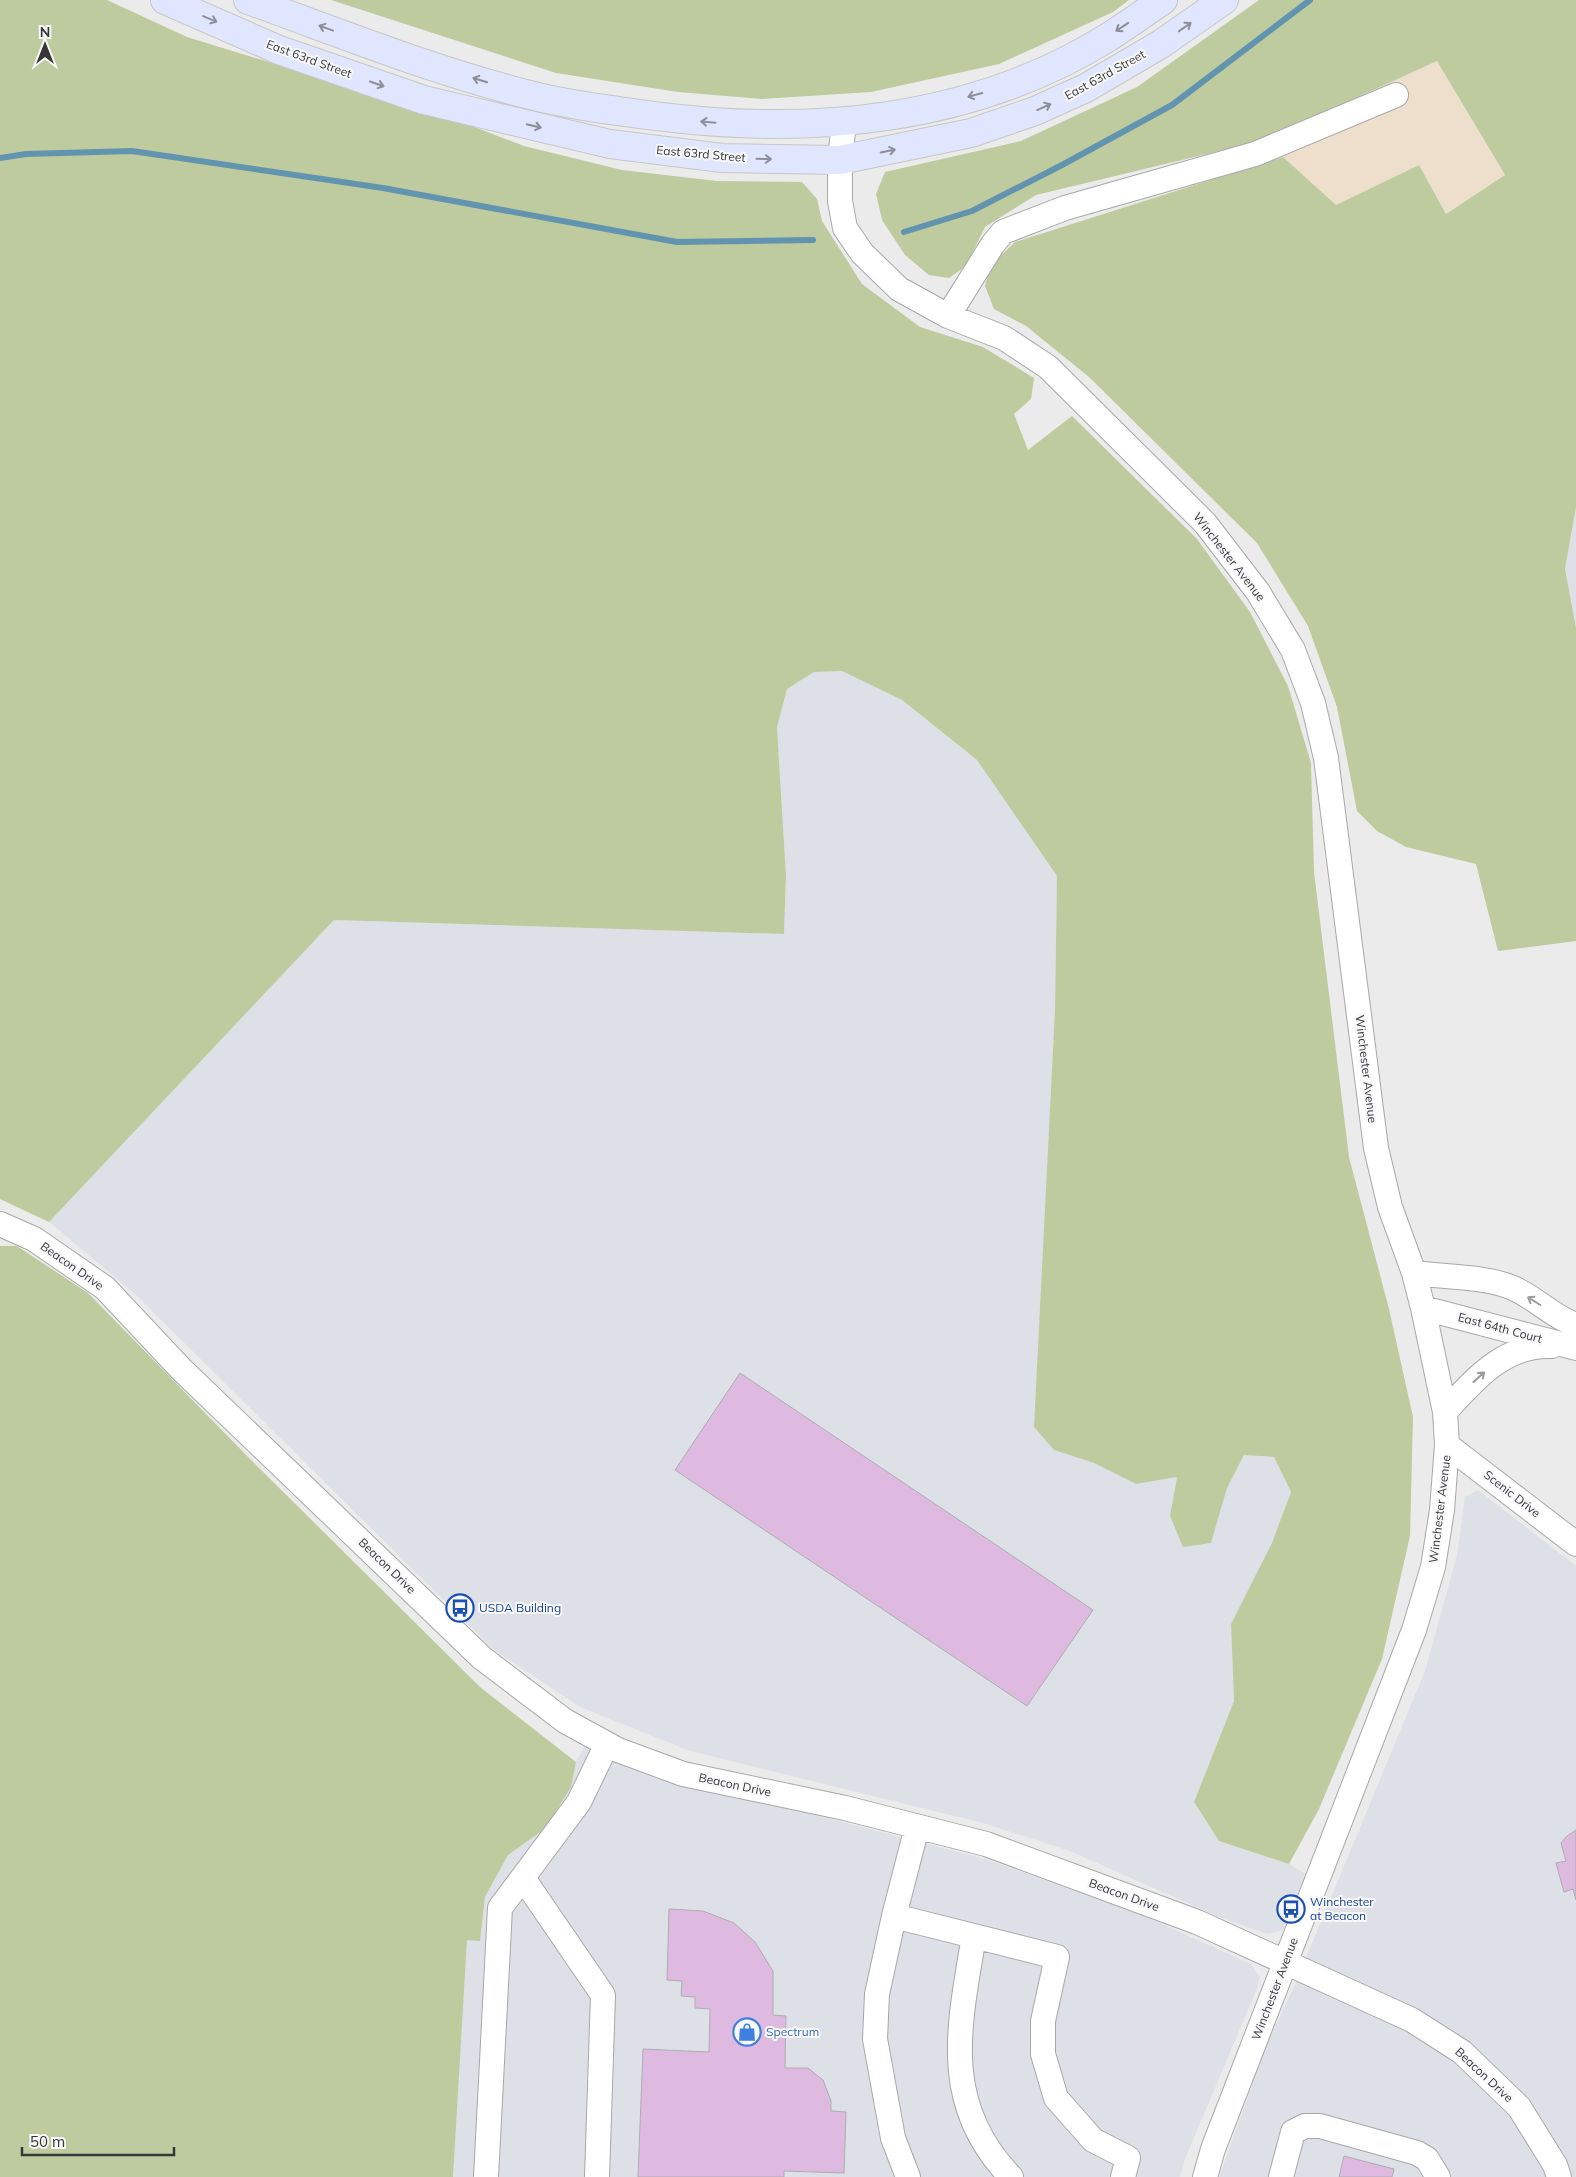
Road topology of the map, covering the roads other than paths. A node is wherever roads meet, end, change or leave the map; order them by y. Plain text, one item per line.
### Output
1 (165, 0) edge
2 (248, 0) edge
3 (1162, 0) edge
4 (1224, 0) edge
5 (1396, 95) dead end
6 (844, 122) junction
7 (840, 160) junction
8 (948, 316) junction
9 (0, 1224) edge
10 (1414, 1273) junction
11 (1423, 1308) junction
12 (1576, 1325) edge
13 (1576, 1348) edge
14 (1445, 1412) junction
15 (1447, 1444) junction
16 (1576, 1544) edge
17 (607, 1744) junction
18 (917, 1827) junction
19 (523, 1878) junction
20 (894, 1916) junction
21 (974, 1936) junction
22 (1285, 1962) junction
23 (1211, 2175) edge
24 (486, 2177) edge
25 (597, 2177) edge
26 (908, 2177) edge
27 (1011, 2177) edge
28 (1122, 2177) edge
29 (1281, 2177) edge
30 (1438, 2177) edge
31 (1560, 2177) edge

1 -> 7 main road, East 63rd Street
6 -> 2 main road
3 -> 6 main road
7 -> 4 main road, East 63rd Street
5 - 8 street
6 - 7 street, Winchester Avenue
7 - 8 street, Winchester Avenue
8 - 10 street, Winchester Avenue
9 - 17 street, Beacon Drive
10 - 11 street, Winchester Avenue
12 -> 10 street
11 - 13 street, East 64th Court
11 - 14 street, Winchester Avenue
14 -> 13 street
14 - 15 street, Winchester Avenue
15 - 16 street, Scenic Drive
15 - 22 street, Winchester Avenue
17 - 18 street, Beacon Drive
17 - 19 street
18 - 20 street
18 - 22 street, Beacon Drive
19 - 24 street
19 - 25 street
20 - 21 street
20 - 26 street
21 - 27 street
21 - 28 street
22 - 23 street, Winchester Avenue
22 - 31 street, Beacon Drive
29 - 30 street

